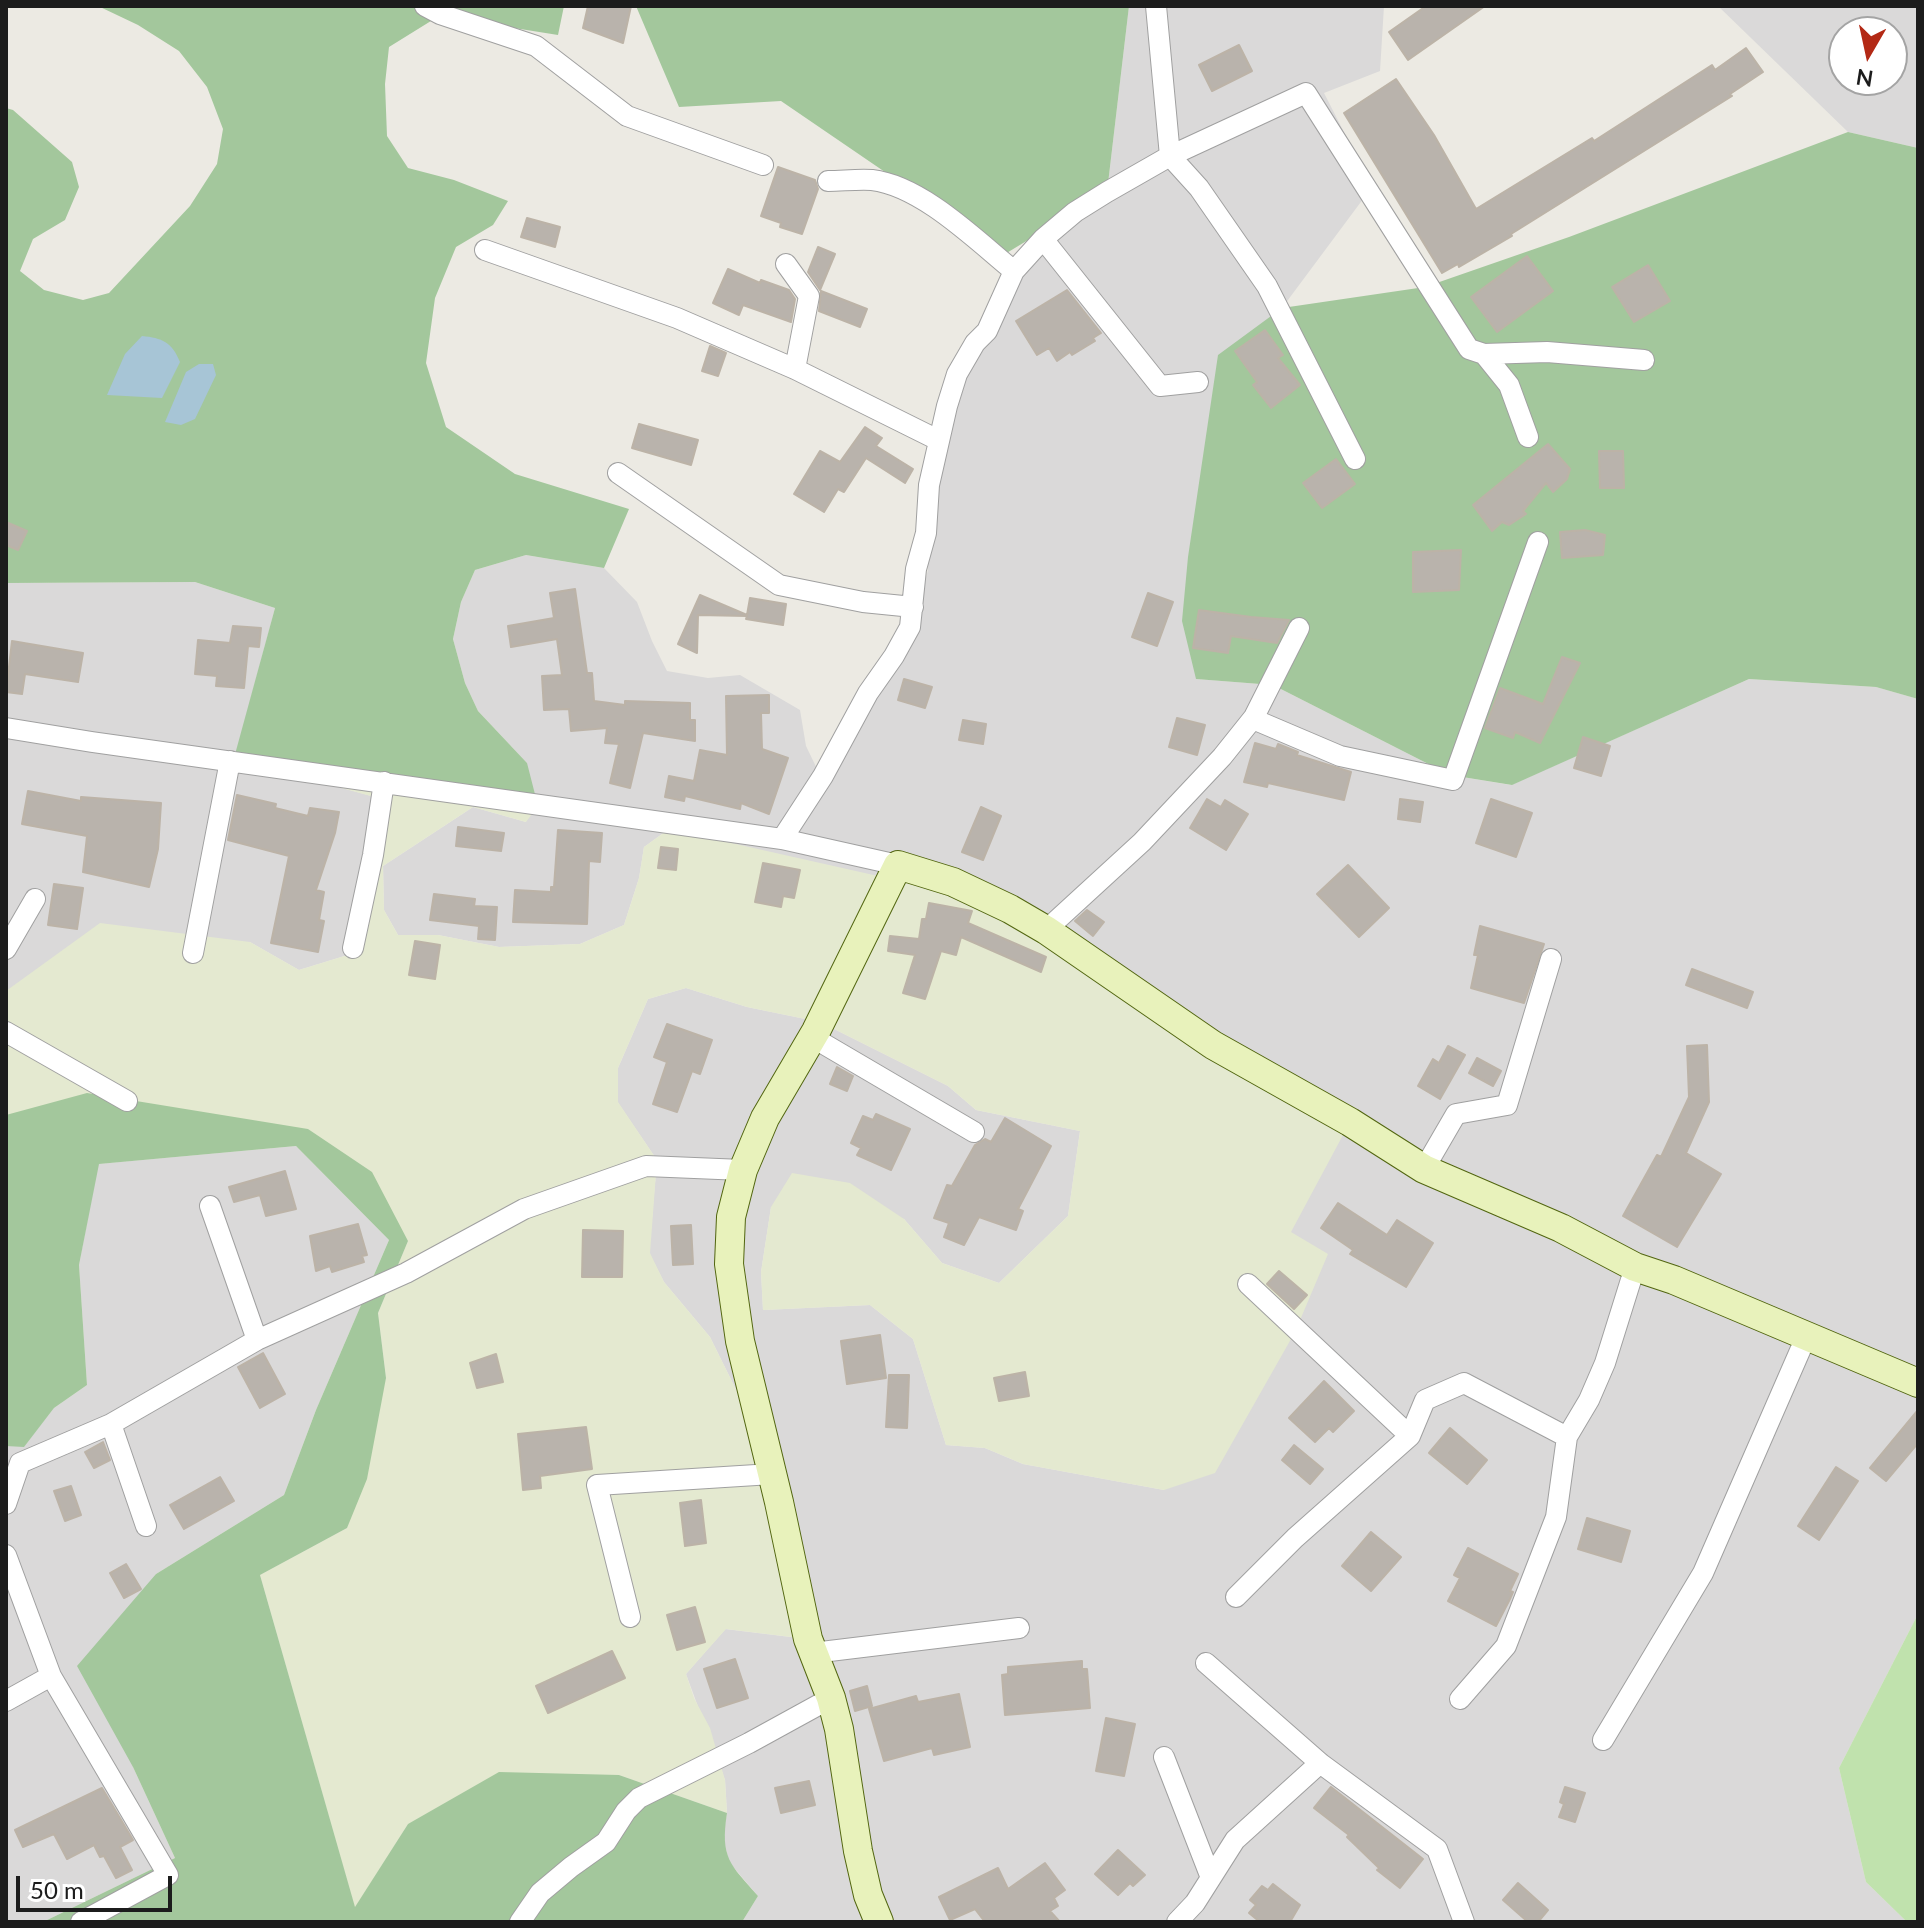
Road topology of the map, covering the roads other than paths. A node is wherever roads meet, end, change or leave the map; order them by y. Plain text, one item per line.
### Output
1 (425, 6) edge
2 (1156, 6) edge
3 (1170, 156) junction
4 (763, 165) dead end
5 (828, 181) dead end
6 (1043, 239) junction
7 (485, 250) dead end
8 (786, 264) dead end
9 (1014, 271) junction
10 (1484, 354) junction
11 (1644, 360) dead end
12 (795, 369) junction
13 (1198, 382) dead end
14 (1528, 437) dead end
15 (938, 440) junction
16 (1355, 459) dead end
17 (618, 473) dead end
18 (1538, 542) dead end
19 (913, 607) junction
20 (1299, 628) dead end
21 (1253, 719) junction
22 (6, 728) edge
23 (230, 761) junction
24 (384, 782) junction
25 (782, 839) junction
26 (898, 865) junction
27 (35, 899) dead end
28 (1046, 930) junction
29 (6, 948) edge
30 (353, 948) dead end
31 (193, 953) dead end
32 (1551, 959) dead end
33 (6, 1032) edge
34 (812, 1037) junction
35 (127, 1101) dead end
36 (974, 1132) dead end
37 (1424, 1169) junction
38 (743, 1170) junction
39 (210, 1206) dead end
40 (1635, 1267) junction
41 (1248, 1284) dead end
42 (1806, 1337) junction
43 (257, 1340) junction
44 (1918, 1383) edge
45 (111, 1424) junction
46 (1410, 1436) junction
47 (1567, 1437) junction
48 (772, 1474) junction
49 (6, 1504) edge
50 (146, 1526) dead end
51 (6, 1555) edge
52 (1236, 1597) dead end
53 (630, 1617) dead end
54 (1019, 1628) dead end
55 (813, 1653) junction
56 (1206, 1663) dead end
57 (51, 1676) junction
58 (831, 1698) junction
59 (1460, 1699) dead end
60 (6, 1701) edge
61 (1603, 1740) dead end
62 (1164, 1757) dead end
63 (1320, 1763) junction
64 (1211, 1878) junction
65 (81, 1922) edge
66 (520, 1922) edge
67 (879, 1922) edge
68 (1177, 1922) edge
69 (1464, 1922) edge

1 - 4 street
2 - 3 street
3 - 6 street
3 - 10 street
3 - 16 street
5 - 9 street
6 - 9 street
6 - 13 street
7 - 12 street
8 - 12 street
9 - 15 street
10 - 11 street
10 - 14 street
12 - 15 street
15 - 19 street
17 - 19 street
18 - 21 street
19 - 25 street
20 - 21 street
21 - 28 street
22 - 23 street
23 - 24 street
23 - 31 street
24 - 25 street
24 - 30 street
25 - 26 street
26 - 28 street
26 - 34 street
27 - 29 street
28 - 37 street
32 - 37 street
33 - 35 street
34 - 36 street
34 - 38 street
37 - 40 street
38 - 43 street
38 - 48 street
39 - 43 street
40 - 42 street
40 - 47 street
41 - 46 street
42 - 44 street
42 - 61 street
43 - 45 street
45 - 49 street
45 - 50 street
46 - 47 street
46 - 52 street
47 - 59 street
48 - 53 street
48 - 55 street
51 - 57 street
54 - 55 street
55 - 58 street
56 - 63 street
57 - 60 street
57 - 65 street
58 - 66 street
58 - 67 street
62 - 64 street
63 - 64 street
63 - 69 street
64 - 68 street

